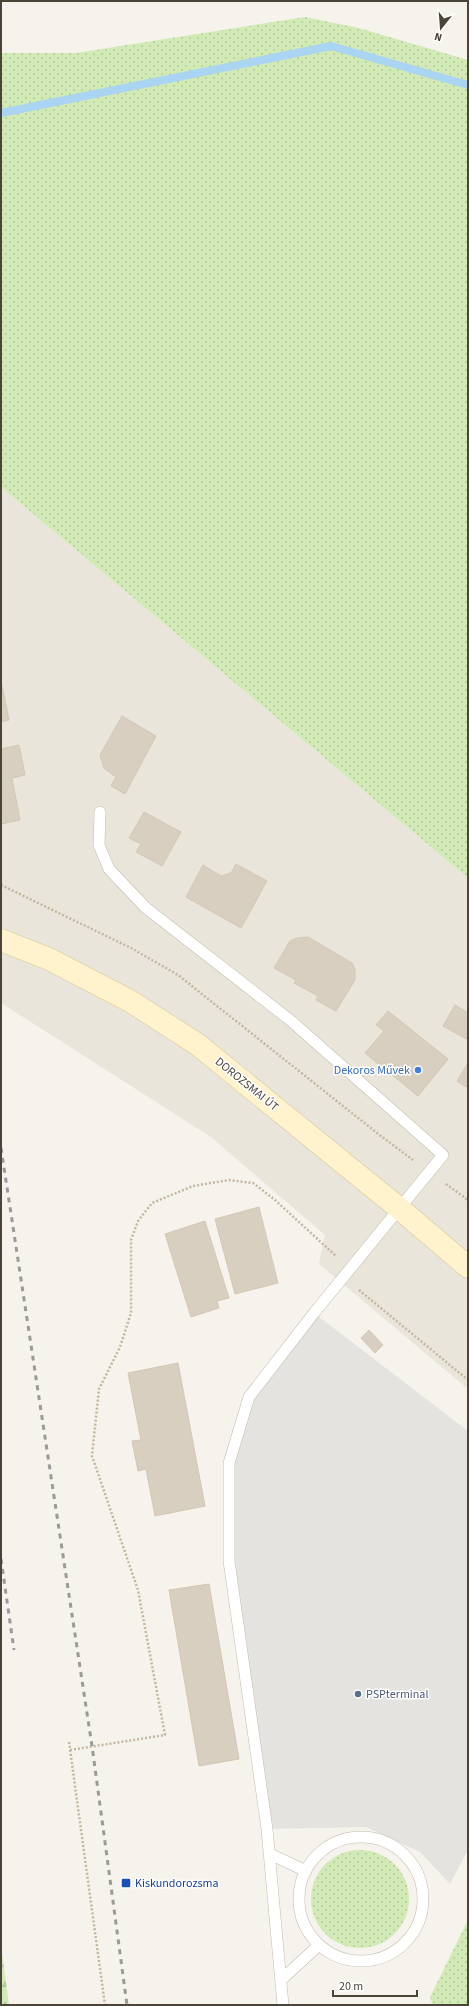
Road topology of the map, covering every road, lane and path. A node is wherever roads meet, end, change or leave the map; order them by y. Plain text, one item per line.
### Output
1 (100, 812) dead end
2 (1, 885) edge
3 (1, 940) edge
4 (430, 1172) junction
5 (468, 1200) edge
6 (400, 1209) junction
7 (468, 1267) edge
8 (346, 1272) junction
9 (468, 1380) edge
10 (69, 1742) dead end
11 (70, 1750) junction
12 (270, 1854) junction
13 (306, 1871) junction
14 (319, 1945) junction
15 (281, 1980) junction
16 (105, 2005) edge
17 (283, 2005) edge

1 - 4 lane
2 - 4 path
3 - 6 main road, DOROZSMAI ÚT
4 - 5 path
4 - 6 lane
6 - 7 main road, DOROZSMAI ÚT
6 - 8 lane
8 - 9 path
8 - 11 path
8 - 12 lane
10 - 11 path
11 - 16 path
12 - 13 lane
12 - 15 lane
13 - 14 lane
13 - 14 lane
14 - 15 lane
15 - 17 lane

